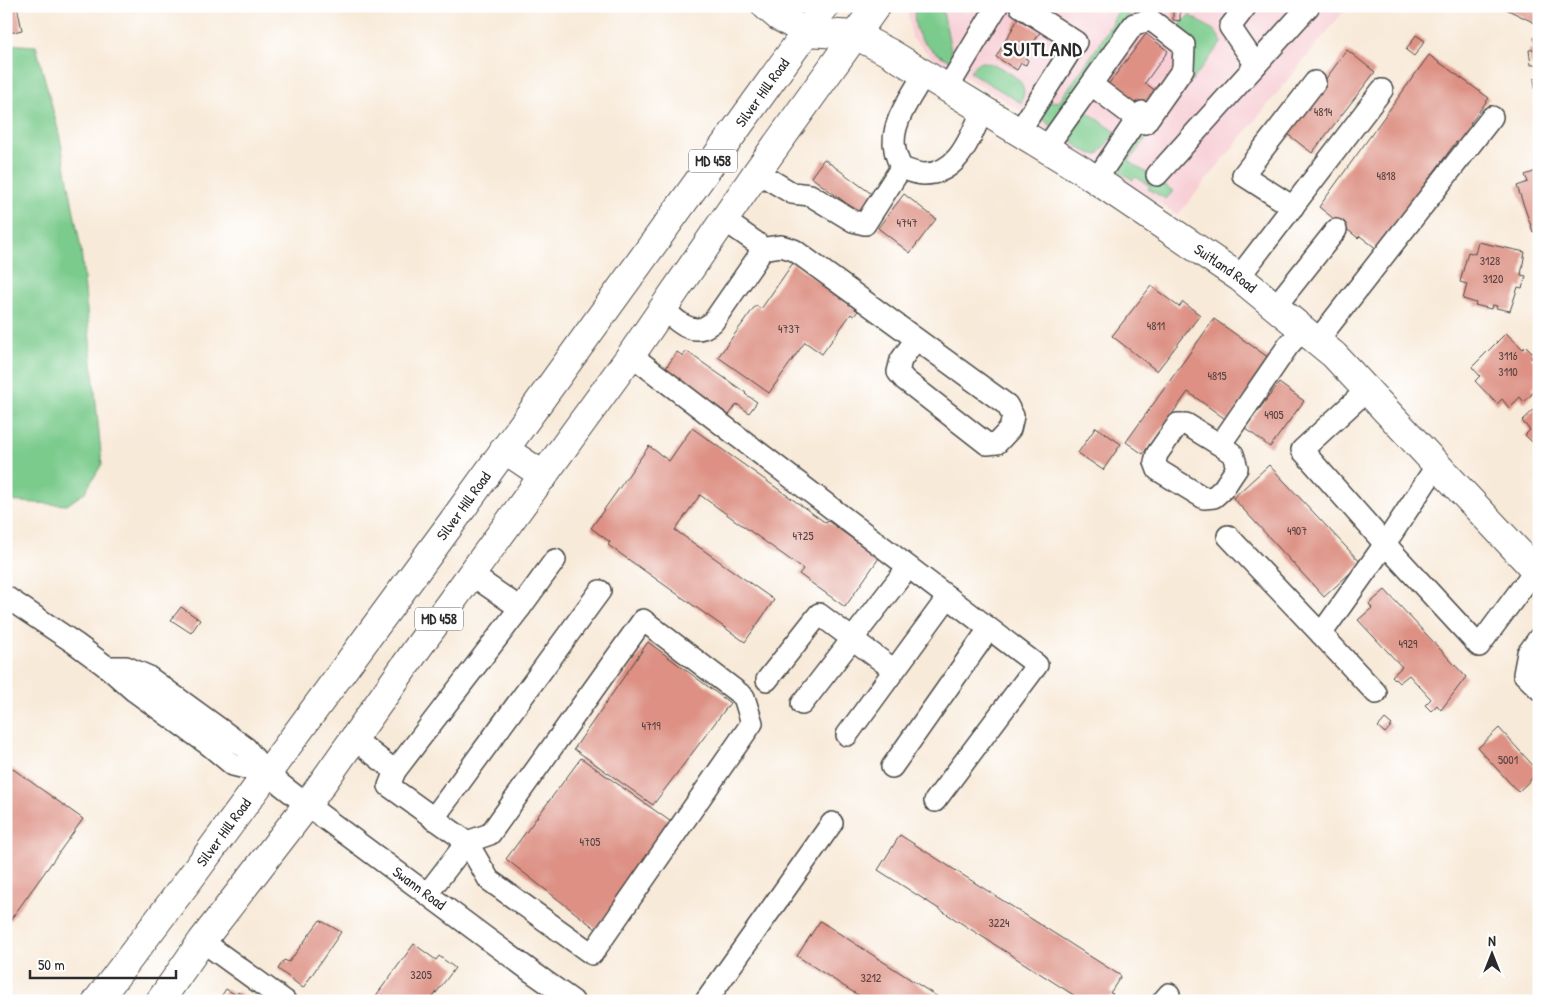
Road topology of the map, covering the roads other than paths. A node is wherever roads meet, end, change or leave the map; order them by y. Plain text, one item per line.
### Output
1 (766, 6) edge
2 (825, 6) edge
3 (832, 6) edge
4 (876, 6) edge
5 (1020, 6) edge
6 (1246, 6) edge
7 (1309, 6) edge
8 (994, 8) edge
9 (807, 32) junction
10 (855, 35) junction
11 (1184, 45) junction
12 (1256, 65) junction
13 (924, 74) junction
14 (1315, 82) dead end
15 (1092, 85) junction
16 (947, 89) junction
17 (1382, 90) dead end
18 (1155, 91) dead end
19 (983, 110) junction
20 (1139, 115) junction
21 (1492, 117) dead end
22 (1019, 132) junction
23 (1046, 148) junction
24 (901, 168) junction
25 (757, 172) junction
26 (1157, 175) dead end
27 (1096, 180) junction
28 (1293, 207) junction
29 (724, 220) junction
30 (1336, 230) dead end
31 (760, 249) junction
32 (1239, 277) junction
33 (1275, 307) junction
34 (663, 309) junction
35 (1310, 335) junction
36 (916, 340) junction
37 (631, 355) junction
38 (1367, 390) junction
39 (1220, 445) dead end
40 (504, 449) junction
41 (1437, 465) junction
42 (544, 476) junction
43 (1228, 536) dead end
44 (1385, 544) junction
45 (555, 560) dead end
46 (908, 567) junction
47 (1538, 571) edge
48 (472, 575) junction
49 (600, 591) dead end
50 (6, 597) edge
51 (948, 597) junction
52 (520, 608) junction
53 (989, 629) junction
54 (1321, 634) junction
55 (1539, 638) edge
56 (852, 639) junction
57 (894, 670) junction
58 (767, 680) dead end
59 (1539, 689) edge
60 (1376, 693) dead end
61 (802, 704) dead end
62 (846, 735) dead end
63 (354, 739) junction
64 (892, 767) dead end
65 (395, 771) junction
66 (266, 773) junction
67 (936, 801) dead end
68 (307, 805) junction
69 (433, 819) junction
70 (832, 823) dead end
71 (467, 842) junction
72 (426, 894) junction
73 (202, 941) junction
74 (97, 1001) edge
75 (160, 1001) edge
76 (285, 1001) edge
77 (574, 1001) edge
78 (706, 1001) edge

1 - 9 main road, Suitland Road
2 - 9 main road, Silver Hill Road / MD 458
3 - 10 main road, Suitland Road
4 - 10 main road, MD 458
5 - 22 street
6 - 12 street
7 - 12 street
8 - 16 street
9 - 10 main road, Suitland Road
9 - 40 main road, Silver Hill Road / MD 458
10 - 13 main road, Suitland Road
10 - 25 main road, MD 458
11 - 15 street
11 - 18 street
11 - 20 street
12 - 26 street
13 - 16 main road, Suitland Road
13 - 24 street
14 - 28 street
15 - 20 street
15 - 23 street
16 - 19 main road, Suitland Road
17 - 28 street
19 - 22 main road, Suitland Road
19 - 24 street
20 - 27 street
21 - 35 street
22 - 23 main road, Suitland Road
23 - 27 main road, Suitland Road
24 - 25 street
25 - 29 main road, MD 458
27 - 32 main road, Suitland Road
28 - 32 street
29 - 31 street
29 - 34 main road, MD 458
30 - 33 street
31 - 34 street
31 - 36 street
32 - 33 main road, Suitland Road
33 - 35 main road, Suitland Road
34 - 37 main road, MD 458
35 - 38 main road, Suitland Road
35 - 39 street
36 - 36 street
37 - 42 main road, MD 458
37 - 46 street
38 - 41 main road, Suitland Road
38 - 44 street
40 - 42 main road
40 - 66 main road, Silver Hill Road / MD 458
41 - 44 street
41 - 47 main road, Suitland Road
42 - 48 main road, MD 458
43 - 54 street
44 - 47 street
44 - 54 street
45 - 52 street
46 - 51 street
46 - 56 street
48 - 52 street
48 - 63 main road, MD 458
49 - 69 street
50 - 66 street, Swann Road
51 - 53 street
51 - 57 street
52 - 65 street
53 - 64 street
53 - 67 street
54 - 60 street
55 - 59 street
56 - 57 street
56 - 58 street
56 - 61 street
57 - 62 street
63 - 65 street
63 - 68 main road, MD 458
65 - 69 street
66 - 68 street, Swann Road
66 - 74 main road, Silver Hill Road / MD 458
68 - 72 street, Swann Road
68 - 73 main road, MD 458
69 - 71 street
70 - 78 street
71 - 71 street
71 - 72 street
72 - 77 street, Swann Road
73 - 75 main road, MD 458
73 - 76 street

